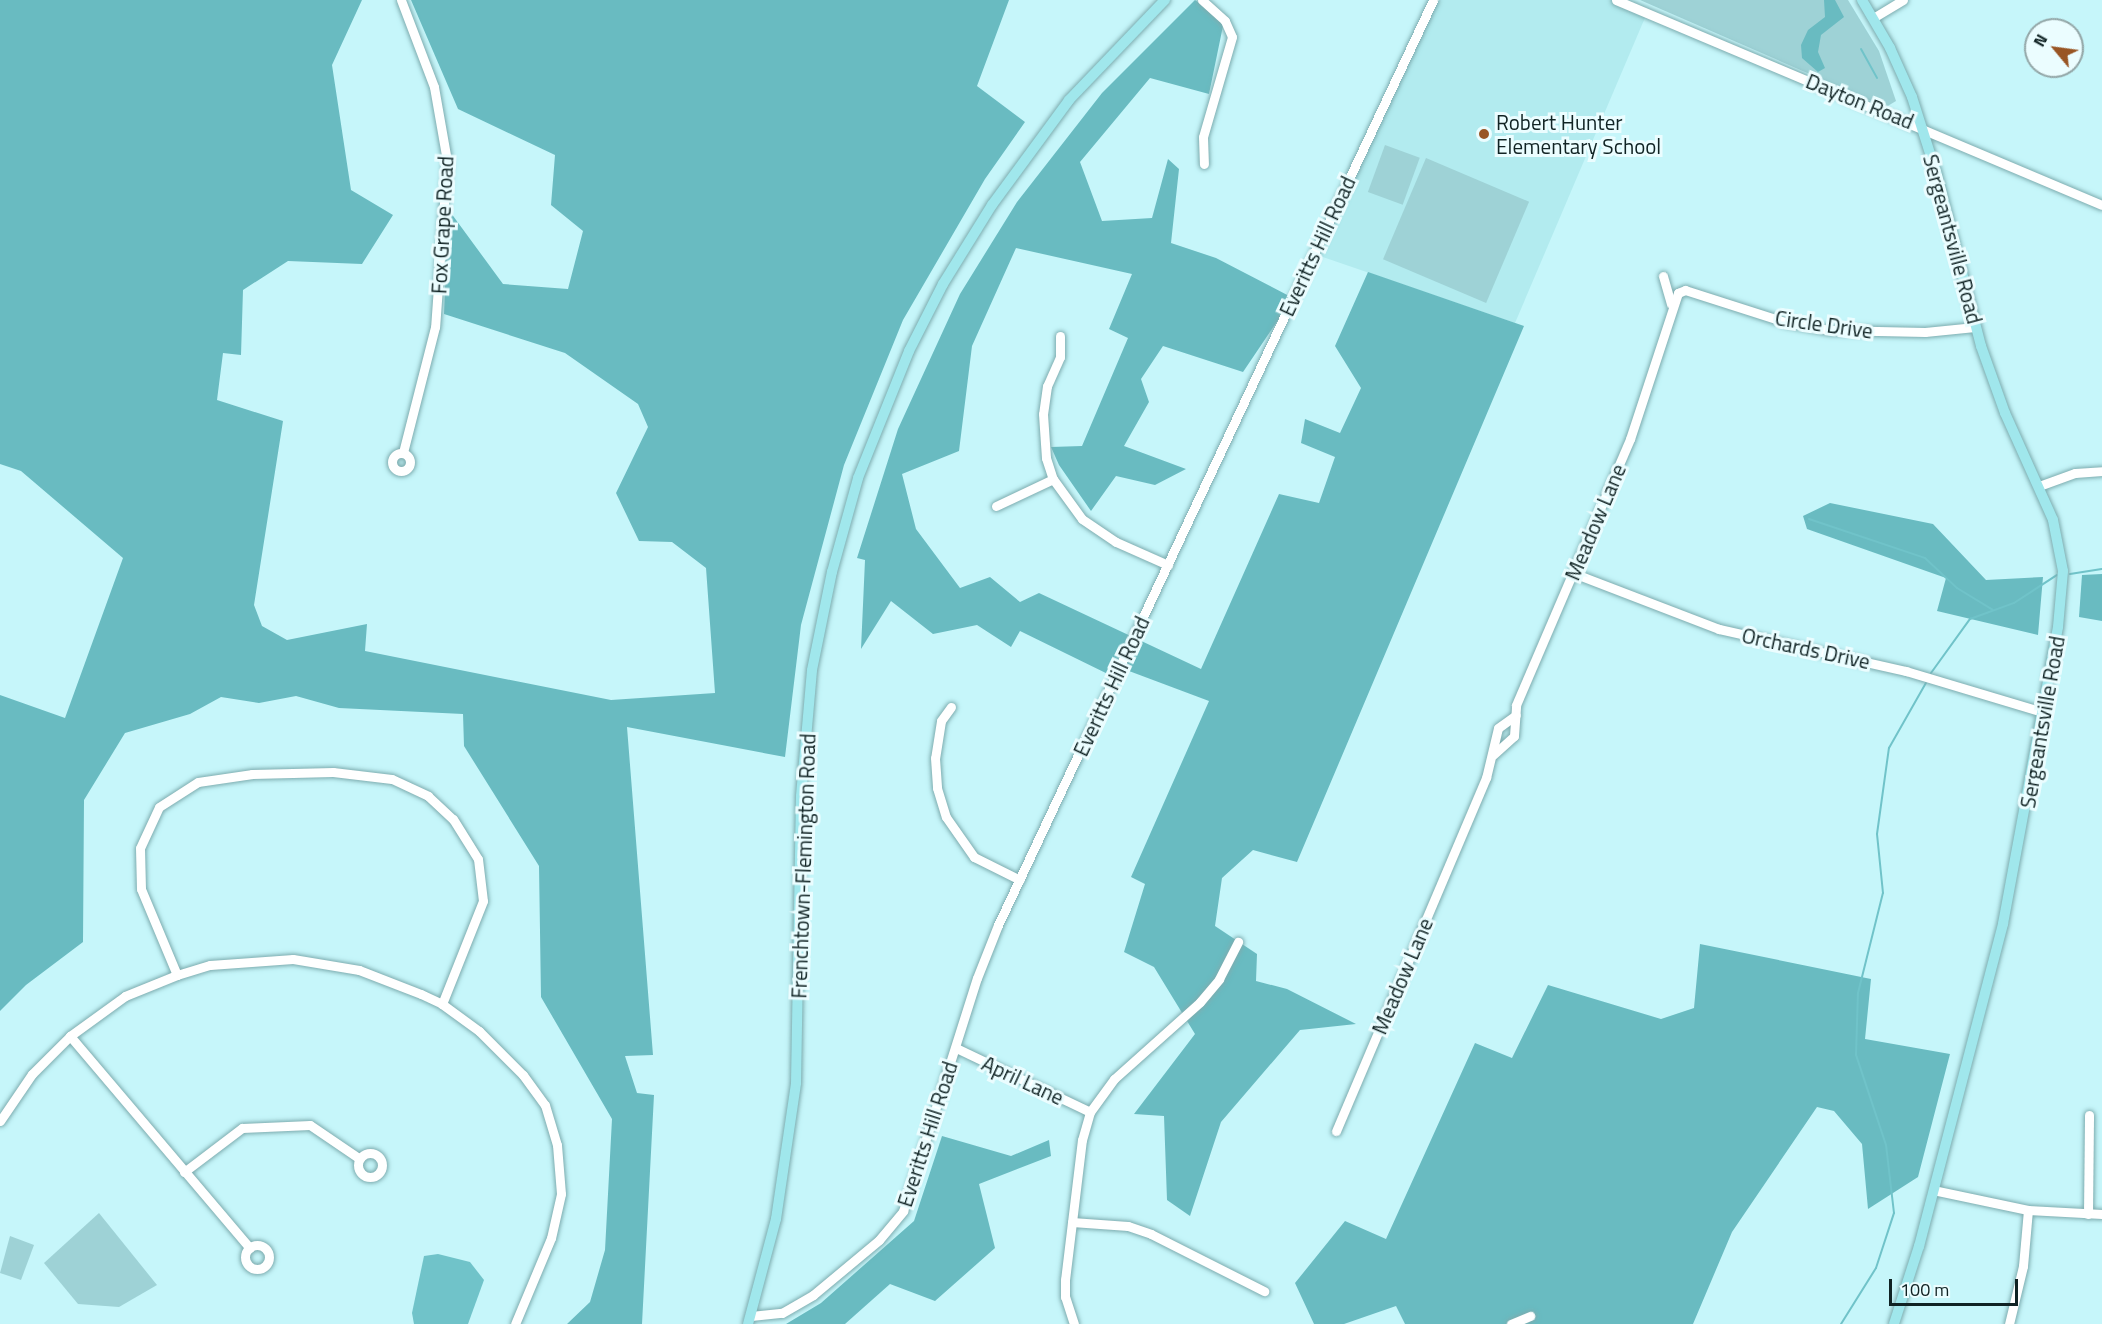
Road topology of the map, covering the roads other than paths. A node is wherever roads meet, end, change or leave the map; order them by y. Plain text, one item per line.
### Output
1 (401, 0) edge
2 (1164, 0) edge
3 (1202, 0) edge
4 (1433, 0) edge
5 (1616, 0) edge
6 (1862, 0) edge
7 (1903, 0) edge
8 (1873, 18) junction
9 (1922, 127) junction
10 (1204, 164) dead end
11 (2102, 205) edge
12 (1664, 276) dead end
13 (1671, 304) junction
14 (1976, 327) junction
15 (1060, 336) dead end
16 (403, 453) dead end
17 (2102, 471) edge
18 (1053, 479) junction
19 (2038, 486) junction
20 (996, 506) dead end
21 (1168, 565) junction
22 (1573, 573) junction
23 (951, 707) dead end
24 (2043, 712) junction
25 (1516, 715) junction
26 (1493, 755) junction
27 (1020, 880) junction
28 (1238, 942) dead end
29 (177, 975) junction
30 (442, 1004) junction
31 (70, 1036) junction
32 (956, 1048) junction
33 (1090, 1112) junction
34 (2089, 1115) dead end
35 (0, 1121) edge
36 (1336, 1131) dead end
37 (360, 1159) dead end
38 (184, 1172) junction
39 (1933, 1190) junction
40 (2028, 1210) junction
41 (2088, 1214) junction
42 (2102, 1214) edge
43 (1072, 1222) junction
44 (250, 1248) dead end
45 (1264, 1291) dead end
46 (1530, 1316) dead end
47 (750, 1320) edge
48 (515, 1324) edge
49 (1074, 1324) edge
50 (1511, 1324) edge
51 (1894, 1324) edge
52 (2009, 1324) edge

1 - 16 street, Fox Grape Road
2 - 47 main road, Frenchtown-Flemington Road
3 - 10 street
4 - 21 street, Everitts Hill Road
5 - 9 street, Dayton Road
6 - 8 main road, Sergeantsville Road
7 - 8 street
8 - 9 main road, Sergeantsville Road
9 - 11 street, Dayton Road
9 - 14 main road, Sergeantsville Road
12 - 13 street
13 - 14 street, Circle Drive
13 - 22 street, Meadow Lane
14 - 19 main road, Sergeantsville Road
15 - 18 street
17 - 19 street
18 - 20 street
18 - 21 street
19 - 24 main road, Sergeantsville Road
21 - 27 street, Everitts Hill Road
22 - 24 street, Orchards Drive
22 - 25 street, Meadow Lane
23 - 27 street
24 - 39 main road, Sergeantsville Road
25 - 26 street, Meadow Lane
25 - 26 street, Meadow Lane
26 - 36 street, Meadow Lane
27 - 32 street, Everitts Hill Road
28 - 33 street
29 - 30 street
29 - 30 street
29 - 31 street
30 - 48 street
31 - 35 street
31 - 38 street
32 - 33 street, April Lane
32 - 47 street, Everitts Hill Road
33 - 43 street
34 - 41 street
37 - 38 street
38 - 44 street
39 - 40 street
39 - 51 main road, Sergeantsville Road
40 - 41 street
40 - 52 street
41 - 42 street
43 - 45 street
43 - 49 street
46 - 50 street

